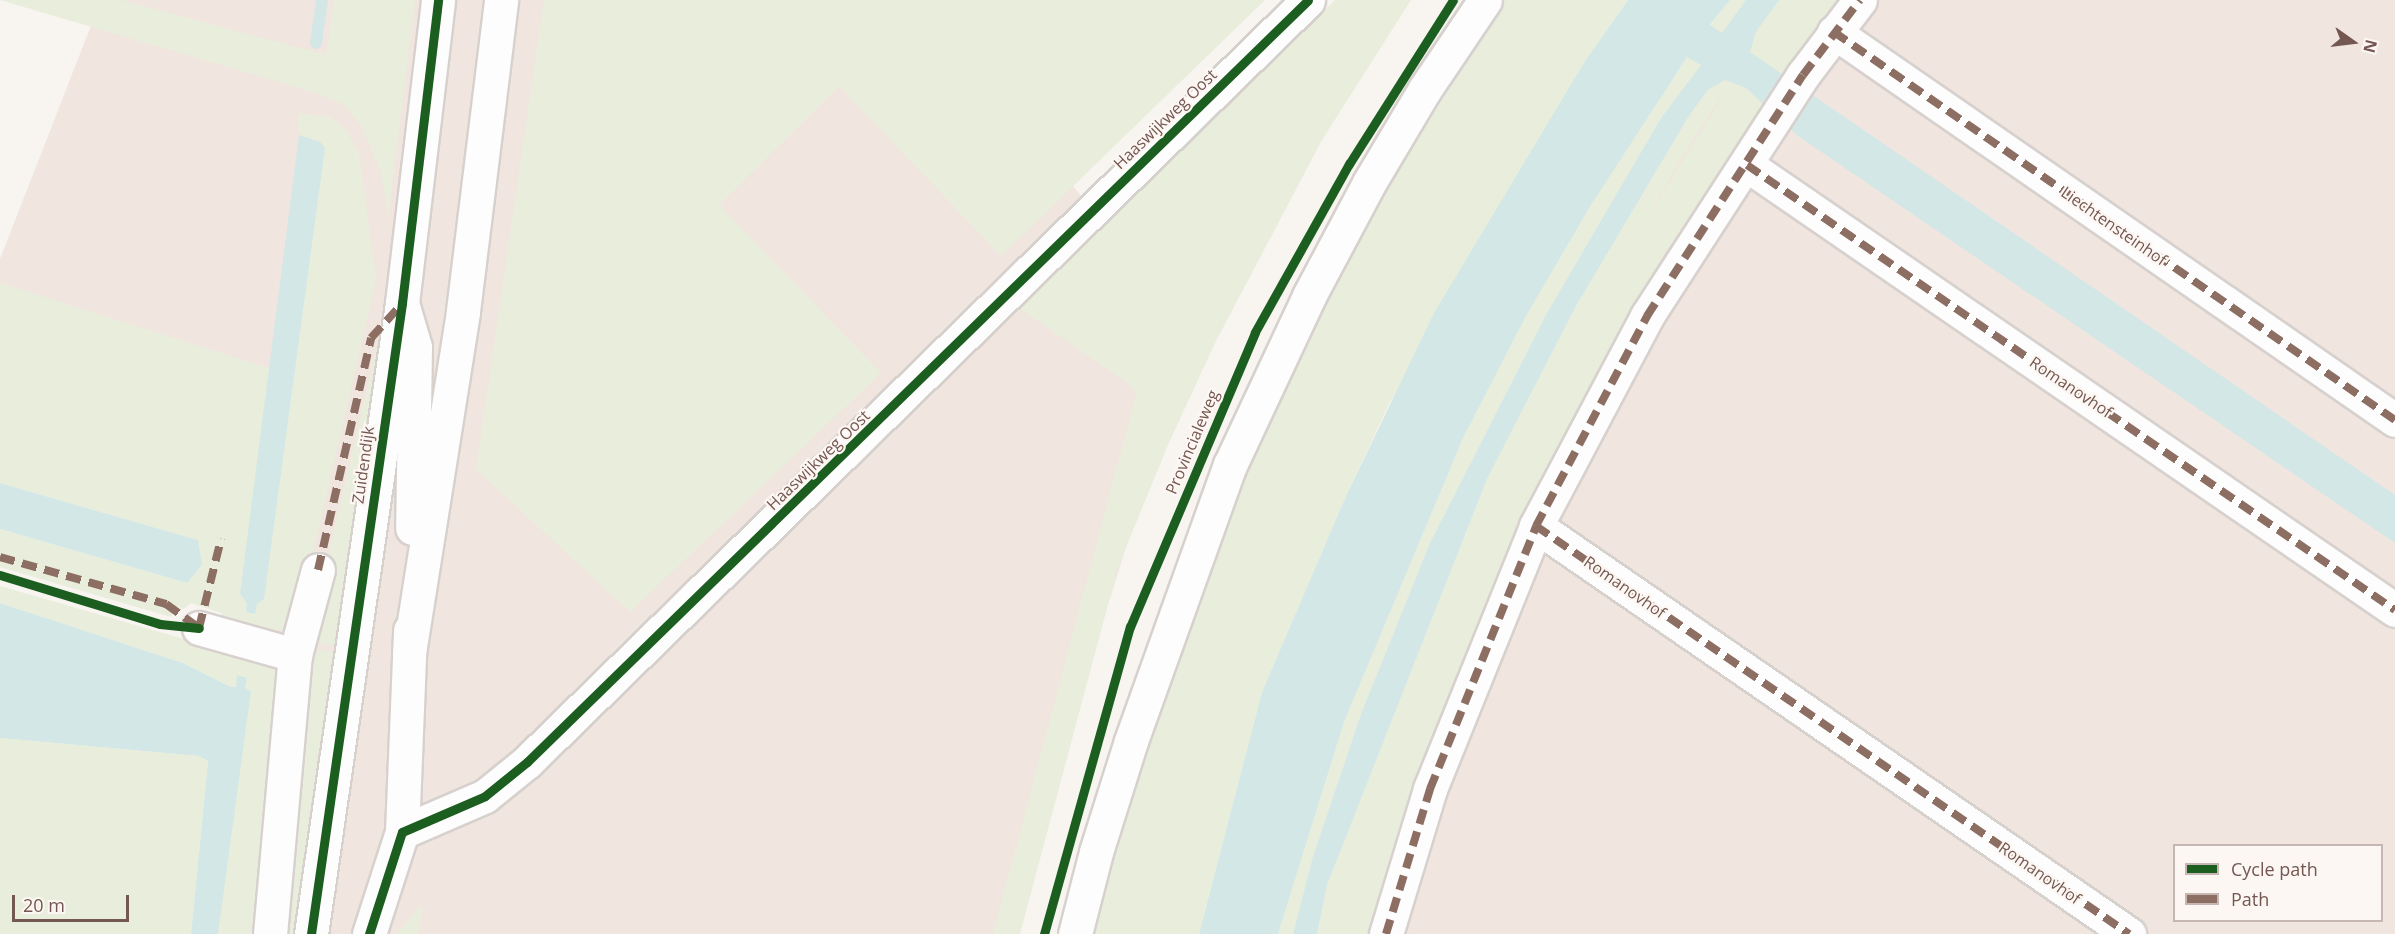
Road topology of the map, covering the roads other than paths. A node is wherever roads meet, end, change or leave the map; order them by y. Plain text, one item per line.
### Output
1 (438, 0) edge
2 (501, 0) edge
3 (1308, 0) edge
4 (1485, 0) edge
5 (1860, 0) edge
6 (1834, 32) junction
7 (1747, 165) junction
8 (402, 303) junction
9 (2395, 420) edge
10 (1536, 526) junction
11 (318, 570) dead end
12 (2395, 610) edge
13 (199, 628) dead end
14 (409, 653) junction
15 (295, 655) junction
16 (402, 831) junction
17 (270, 934) edge
18 (311, 934) edge
19 (369, 934) edge
20 (1075, 934) edge
21 (1386, 934) edge
22 (2128, 934) edge

1 - 8 street, Zuidendijk
2 - 14 street
3 - 16 street, Haaswijkweg Oost
4 - 20 street
5 - 6 street
6 - 7 street
6 - 9 street, Liechtensteinhof
7 - 10 street
7 - 12 street, Romanovhof
8 - 14 street, Zuidendijk
8 - 18 street, Zuidendijk
10 - 21 street
10 - 22 street, Romanovhof
11 - 15 street
13 - 15 street
14 - 16 street, Zuidendijk
15 - 17 street
16 - 19 street

